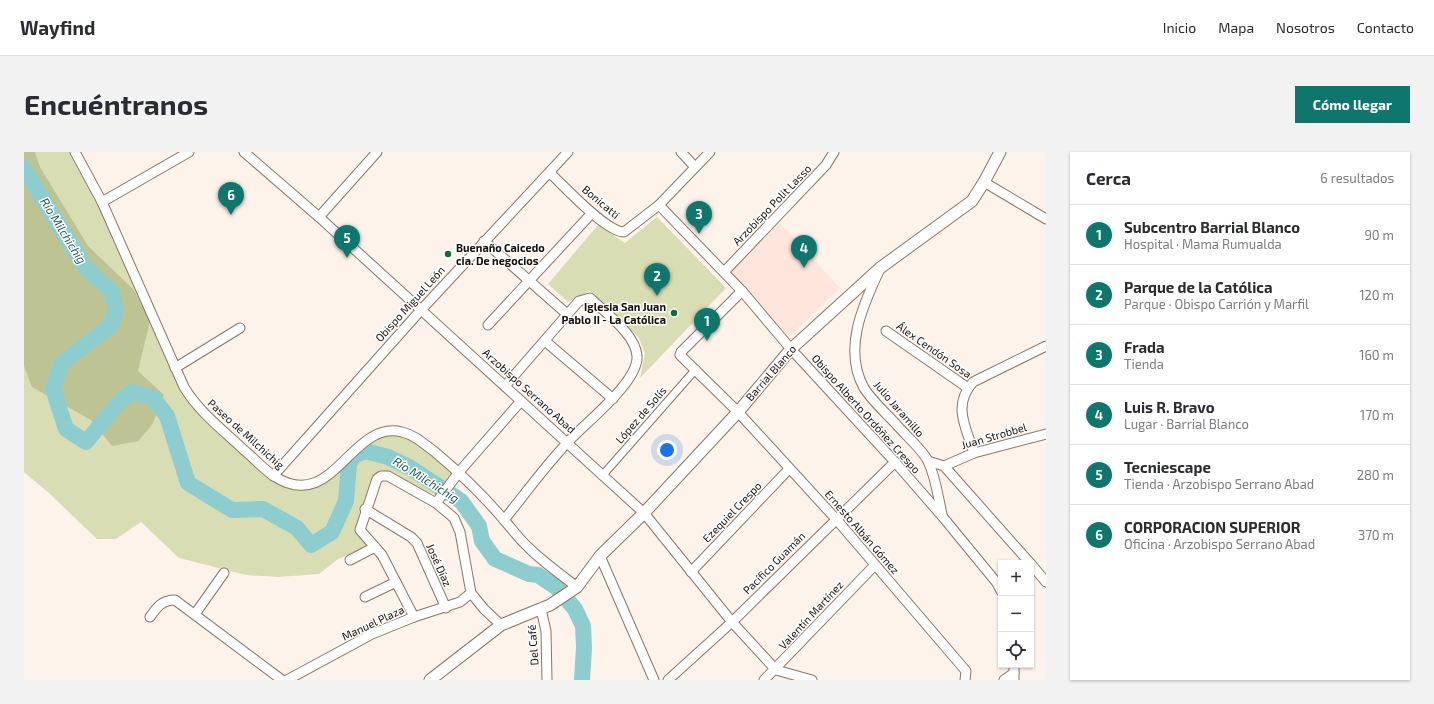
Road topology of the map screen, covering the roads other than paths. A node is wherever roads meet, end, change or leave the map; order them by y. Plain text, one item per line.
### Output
1 (75, 152) edge
2 (189, 152) edge
3 (244, 152) edge
4 (377, 152) edge
5 (568, 152) edge
6 (681, 152) edge
7 (710, 152) edge
8 (834, 152) edge
9 (1000, 152) edge
10 (695, 167) junction
11 (550, 173) junction
12 (984, 182) junction
13 (102, 202) junction
14 (659, 205) junction
15 (592, 213) junction
16 (319, 217) junction
17 (1046, 219) edge
18 (484, 241) junction
19 (880, 268) junction
20 (724, 272) junction
21 (530, 281) junction
22 (742, 291) junction
23 (421, 310) junction
24 (567, 314) junction
25 (488, 325) dead end
26 (240, 328) dead end
27 (886, 331) dead end
28 (545, 341) junction
29 (1046, 344) edge
30 (791, 349) junction
31 (175, 368) junction
32 (696, 369) junction
33 (505, 386) junction
34 (968, 388) junction
35 (613, 399) junction
36 (521, 401) junction
37 (738, 412) junction
38 (1046, 434) edge
39 (568, 442) junction
40 (974, 453) junction
41 (928, 461) junction
42 (895, 462) junction
43 (944, 466) junction
44 (789, 469) junction
45 (273, 476) junction
46 (457, 476) junction
47 (602, 476) junction
48 (438, 500) junction
49 (366, 509) junction
50 (644, 513) junction
51 (942, 516) junction
52 (836, 519) junction
53 (504, 520) junction
54 (375, 547) junction
55 (600, 556) junction
56 (350, 560) dead end
57 (1028, 560) edge
58 (875, 565) junction
59 (1034, 567) edge
60 (691, 572) junction
61 (224, 573) dead end
62 (396, 582) junction
63 (1046, 582) edge
64 (998, 586) edge
65 (573, 591) junction
66 (471, 593) junction
67 (365, 597) dead end
68 (546, 607) junction
69 (446, 608) junction
70 (195, 614) junction
71 (150, 617) dead end
72 (414, 617) junction
73 (732, 622) junction
74 (501, 625) junction
75 (776, 670) junction
76 (1014, 673) edge
77 (966, 675) edge
78 (282, 680) edge
79 (287, 680) edge
80 (432, 680) edge
81 (547, 680) edge
82 (654, 680) edge
83 (668, 680) edge
84 (764, 680) edge
85 (812, 680) edge
86 (1004, 680) edge

1 - 13 street, Paseo de Milchichig
2 - 13 street
3 - 16 street, Arzobispo Serrano Abad
4 - 16 street
5 - 11 street, Obispo Miguel León
6 - 10 street
7 - 10 street, Bonicatti
8 - 20 street, Arzobispo Polit Lasso
9 - 12 street, Barrial Blanco
10 - 14 street, Bonicatti
11 - 15 street, Bonicatti
11 - 18 street, Obispo Miguel León
12 - 17 street
12 - 19 street, Barrial Blanco
13 - 31 street, Paseo de Milchichig
14 - 15 street, Bonicatti
14 - 20 street, Obispo Alberto Ordóñez Crespo
15 - 21 street
16 - 23 street, Arzobispo Serrano Abad
18 - 21 street
18 - 23 street, Obispo Miguel León
19 - 30 street, Barrial Blanco
19 - 41 street, Julio Jaramillo
20 - 22 street, Obispo Alberto Ordóñez Crespo
21 - 24 street
21 - 25 street
22 - 30 street, Obispo Alberto Ordóñez Crespo
22 - 32 street, Ernesto Albán Gómez
23 - 33 street, Arzobispo Serrano Abad
23 - 45 street, Obispo Miguel León
24 - 28 street
24 - 35 street
26 - 31 street
27 - 34 street, Álex Cendón Sosa
28 - 33 street
28 - 35 street
29 - 34 street
30 - 37 street, Barrial Blanco
30 - 42 street, Obispo Alberto Ordóñez Crespo
31 - 45 street, Paseo de Milchichig
32 - 37 street, Ernesto Albán Gómez
32 - 47 street, López de Solís
33 - 36 street, Arzobispo Serrano Abad
34 - 40 street
35 - 39 street
36 - 39 street, Arzobispo Serrano Abad
36 - 46 street
37 - 44 street, Ernesto Albán Gómez
37 - 50 street, Barrial Blanco
38 - 40 street, Juan Strobbel
39 - 47 street, Arzobispo Serrano Abad
39 - 53 street
40 - 43 street, Juan Strobbel
41 - 43 street
41 - 51 street, Julio Jaramillo
42 - 51 street, Obispo Alberto Ordóñez Crespo
42 - 52 street, Pacífico Guamán
43 - 57 street
44 - 52 street, Ernesto Albán Gómez
44 - 60 street, Ezequiel Crespo
45 - 46 street, Paseo de Milchichig
46 - 48 street
46 - 53 street, Paseo de Milchichig
47 - 50 street, Arzobispo Serrano Abad
48 - 49 street
48 - 66 street
49 - 54 street
49 - 69 street, José Díaz
50 - 55 street, Barrial Blanco
50 - 60 street, Arzobispo Serrano Abad
51 - 64 street, Obispo Alberto Ordóñez Crespo
52 - 58 street, Ernesto Albán Gómez
52 - 73 street, Pacífico Guamán
53 - 65 street, Paseo de Milchichig
54 - 56 street
54 - 62 street
55 - 65 street, Barrial Blanco
55 - 82 street
58 - 75 street, Valentín Martínez
58 - 77 street, Ernesto Albán Gómez
59 - 63 street
60 - 73 street, Arzobispo Serrano Abad
61 - 70 street
62 - 67 street
62 - 72 street
65 - 68 street, Barrial Blanco
66 - 69 street, Manuel Plaza
66 - 74 street
68 - 74 street, Barrial Blanco
68 - 81 street, Del Café
69 - 72 street, Manuel Plaza
70 - 71 street
70 - 78 street
72 - 79 street, Manuel Plaza
73 - 75 street, Arzobispo Serrano Abad
73 - 83 street, Pacífico Guamán
74 - 80 street, Barrial Blanco
75 - 84 street, Valentín Martínez
75 - 85 street
76 - 86 street

